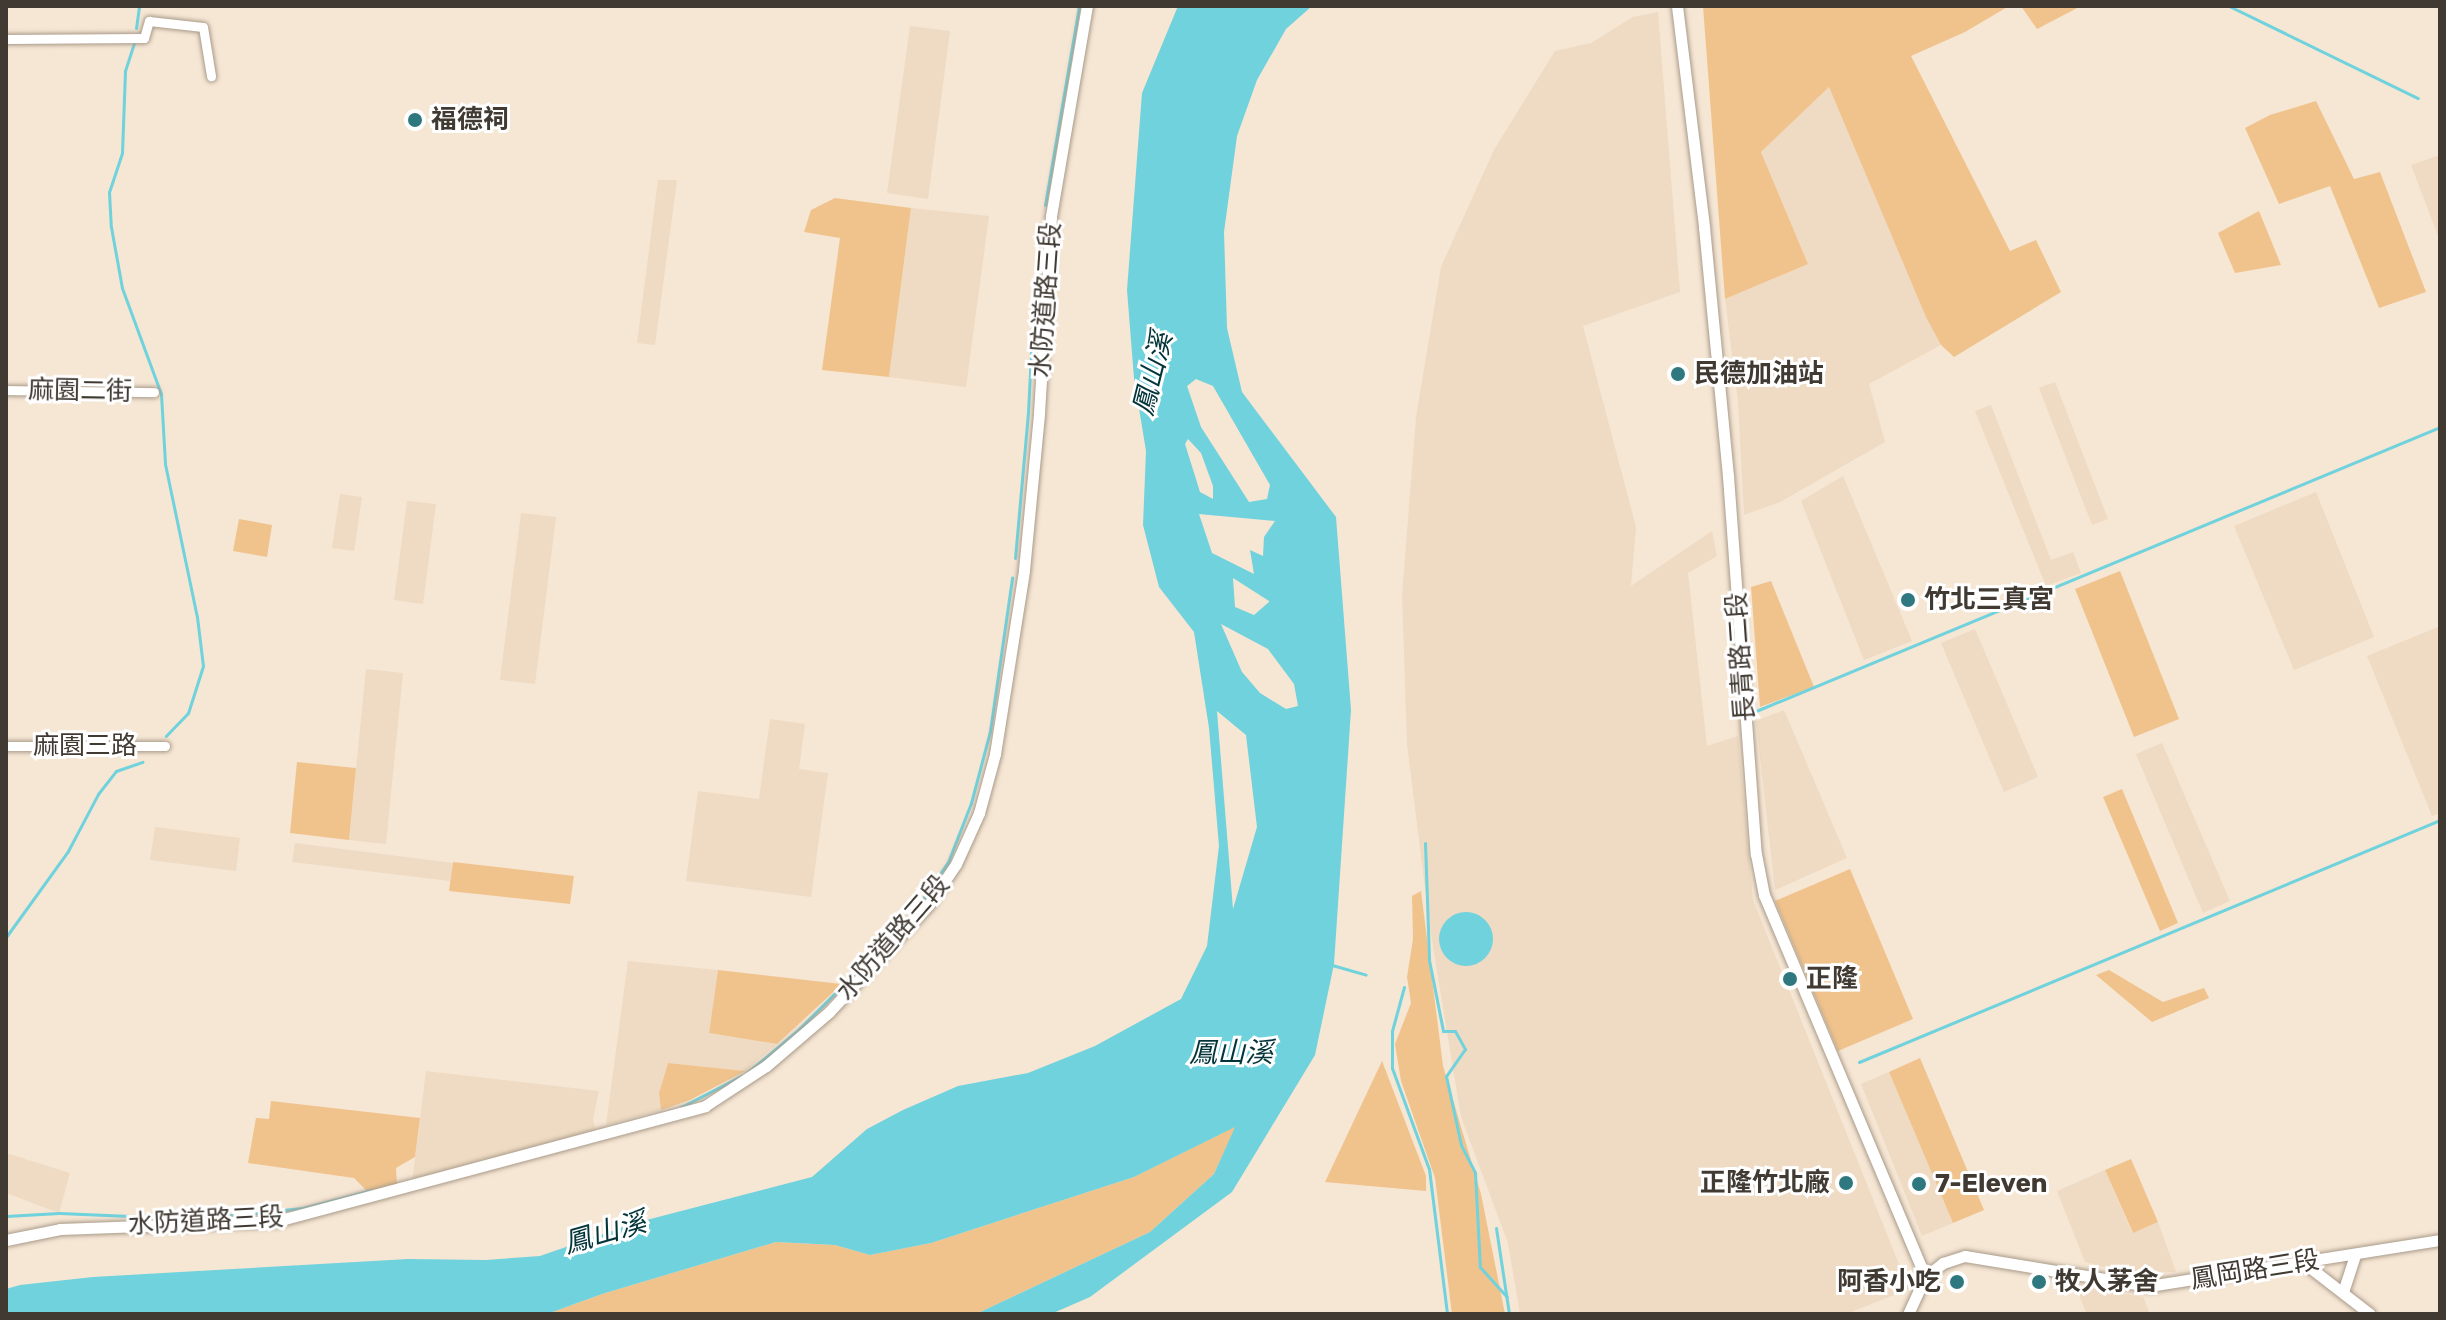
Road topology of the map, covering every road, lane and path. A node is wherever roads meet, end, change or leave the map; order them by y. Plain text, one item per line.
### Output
1 (1087, 6) edge
2 (1677, 6) edge
3 (6, 39) edge
4 (211, 76) dead end
5 (6, 390) edge
6 (154, 392) dead end
7 (6, 746) edge
8 (165, 746) dead end
9 (6, 1240) edge
10 (2440, 1240) edge
11 (2355, 1254) junction
12 (2304, 1263) junction
13 (1925, 1277) junction
14 (2343, 1292) junction
15 (1908, 1314) edge
16 (2370, 1314) edge

1 - 9 street, 水防道路三段
2 - 13 street, 長青路二段
3 - 4 street
5 - 6 street, 麻園二街
7 - 8 street, 麻園三路
10 - 11 street, 鳳岡路三段
11 - 12 street, 鳳岡路三段
11 - 14 street
12 - 13 street, 鳳岡路三段
12 - 14 street
13 - 15 street
14 - 16 street

